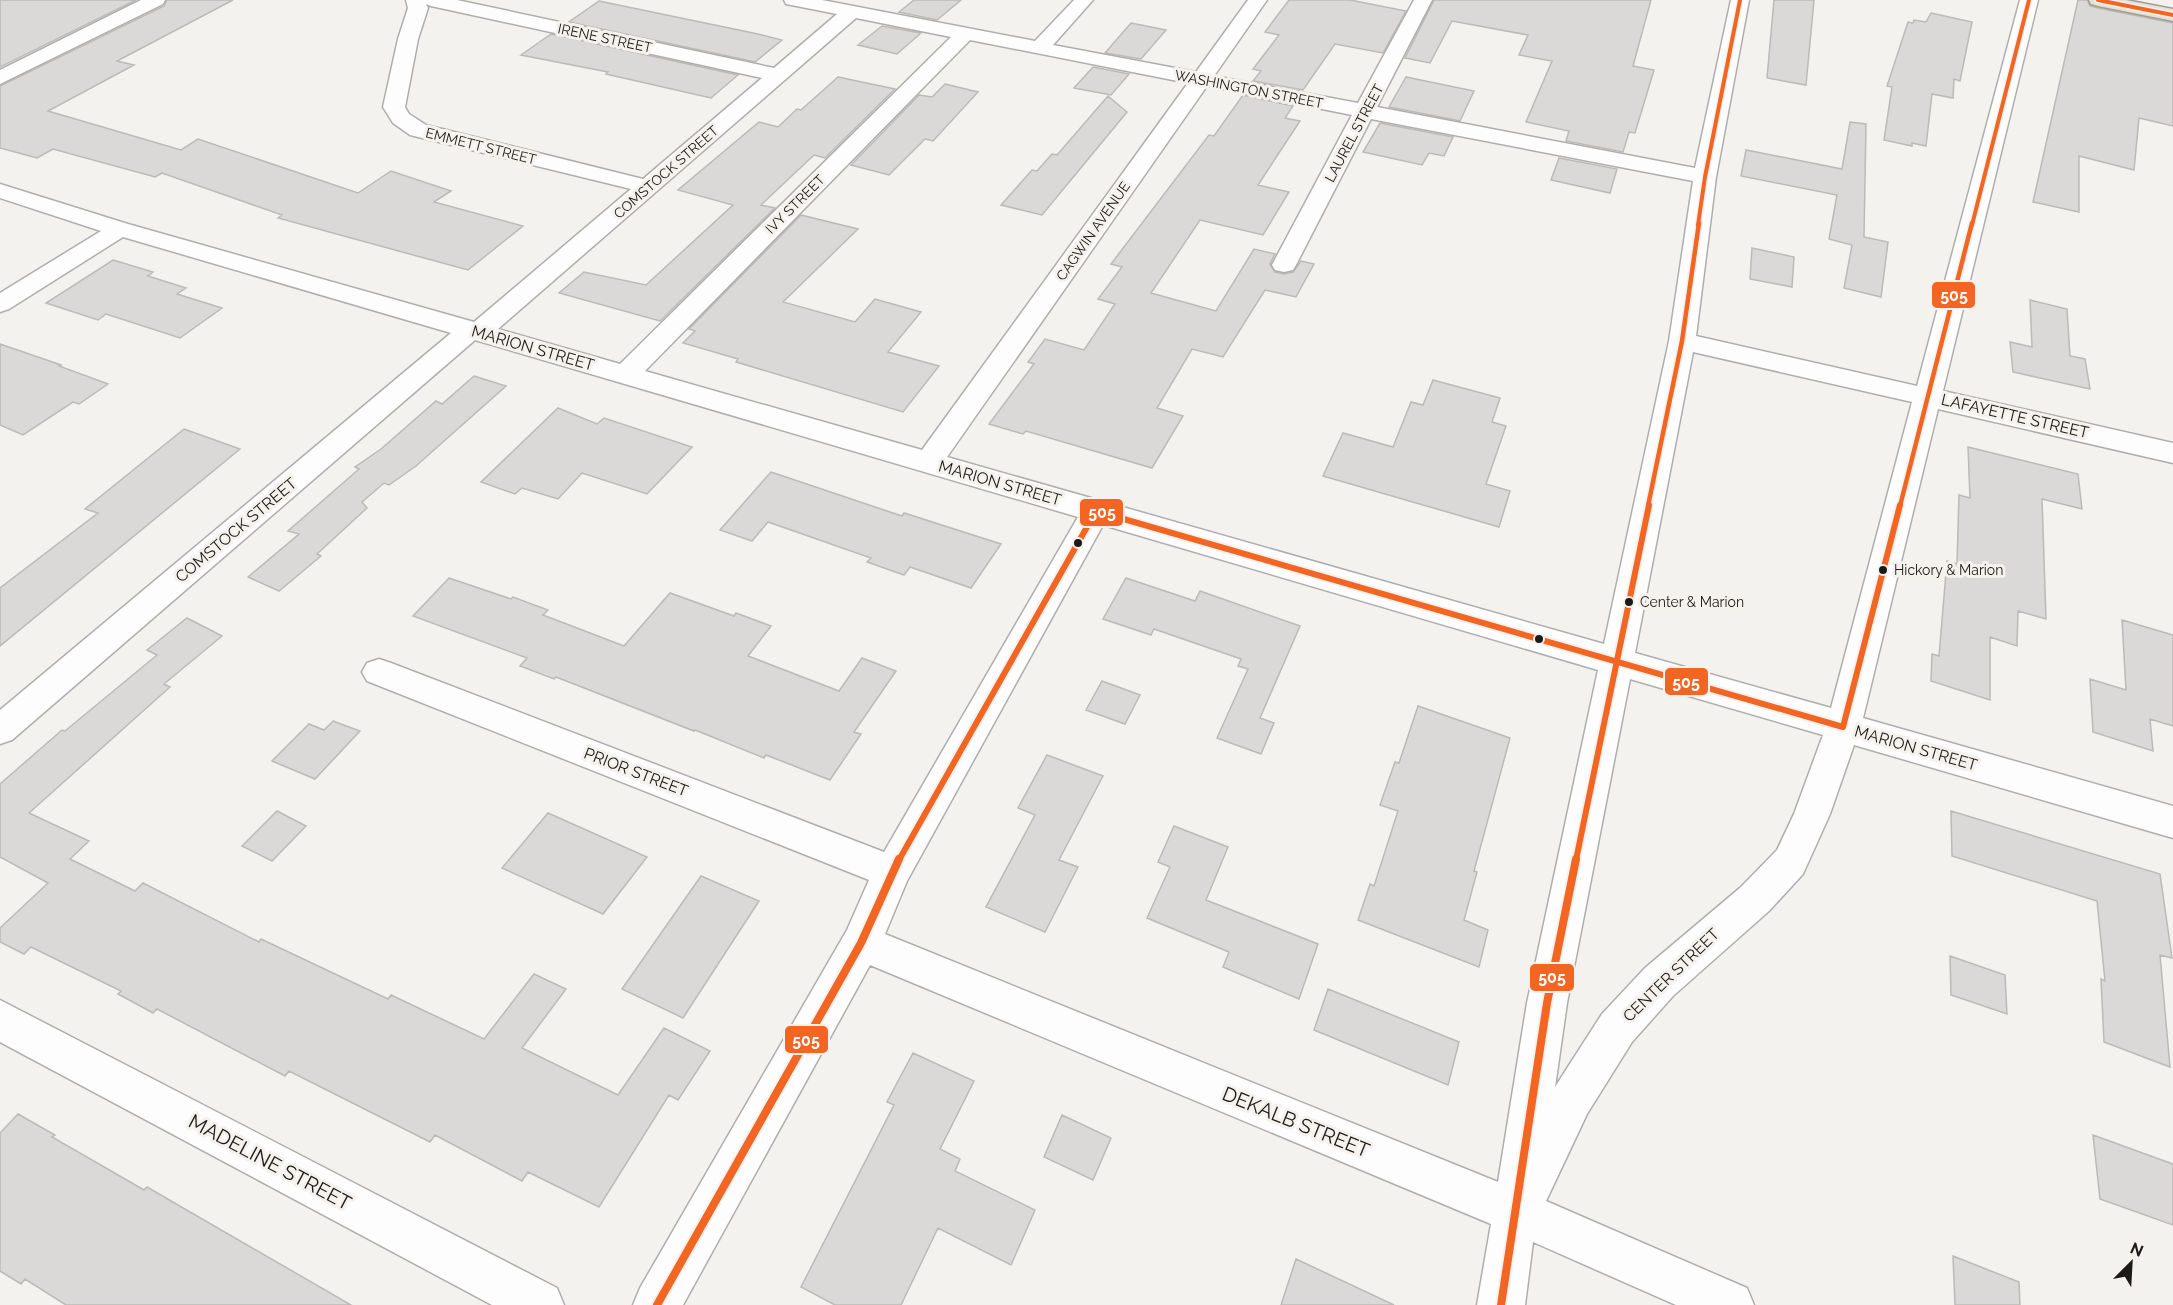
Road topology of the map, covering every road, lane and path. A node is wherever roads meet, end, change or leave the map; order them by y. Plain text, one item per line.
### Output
1 (156, 0) edge
2 (415, 0) edge
3 (431, 0) edge
4 (793, 0) edge
5 (1084, 0) edge
6 (1258, 0) edge
7 (1423, 0) edge
8 (1740, 0) edge
9 (2029, 0) edge
10 (2098, 0) edge
11 (852, 11) junction
12 (2173, 15) edge
13 (965, 34) junction
14 (1039, 48) junction
15 (779, 75) junction
16 (0, 78) edge
17 (1200, 79) junction
18 (1366, 111) junction
19 (1706, 177) junction
20 (649, 187) junction
21 (0, 191) edge
22 (120, 229) junction
23 (1284, 265) dead end
24 (0, 304) edge
25 (475, 331) junction
26 (1682, 341) junction
27 (625, 375) junction
28 (1926, 395) junction
29 (2173, 453) edge
30 (928, 462) junction
31 (1096, 511) junction
32 (1616, 661) junction
33 (379, 672) dead end
34 (1843, 727) junction
35 (0, 730) edge
36 (2173, 822) edge
37 (892, 872) junction
38 (861, 943) junction
39 (0, 1020) edge
40 (1517, 1212) junction
41 (540, 1305) edge
42 (657, 1305) edge
43 (1501, 1305) edge
44 (1730, 1305) edge

1 - 16 street
2 - 20 street, EMMETT STREET
3 - 15 street, IRENE STREET
4 - 11 street, WASHINGTON STREET
5 - 14 street
6 - 17 street, CAGWIN AVENUE
7 - 18 street, LAUREL STREET
8 - 19 street
9 - 28 street, CENTER STREET
10 - 12 main road
11 - 13 street, WASHINGTON STREET
11 - 15 street, COMSTOCK STREET
13 - 14 street, WASHINGTON STREET
13 - 27 street, IVY STREET
14 - 17 street, WASHINGTON STREET
15 - 20 street, COMSTOCK STREET
17 - 18 street, WASHINGTON STREET
17 - 30 street, CAGWIN AVENUE
18 - 19 street, WASHINGTON STREET
18 - 23 street, LAUREL STREET
19 - 26 street
20 - 25 street, COMSTOCK STREET
21 - 22 street, MARION STREET
22 - 24 street
22 - 25 street, MARION STREET
25 - 27 street, MARION STREET
25 - 35 street, COMSTOCK STREET
26 - 28 street, LAFAYETTE STREET
26 - 32 street
27 - 30 street, MARION STREET
28 - 29 street, LAFAYETTE STREET
28 - 34 street, CENTER STREET
30 - 31 street, MARION STREET
31 - 32 street, MARION STREET
31 - 37 street
32 - 34 street, MARION STREET
32 - 40 street
33 - 37 street, PRIOR STREET
34 - 36 street, MARION STREET
34 - 40 street, CENTER STREET
37 - 38 street
38 - 40 street, DEKALB STREET
38 - 42 street
39 - 41 street, MADELINE STREET
40 - 43 street
40 - 44 street, DEKALB STREET

